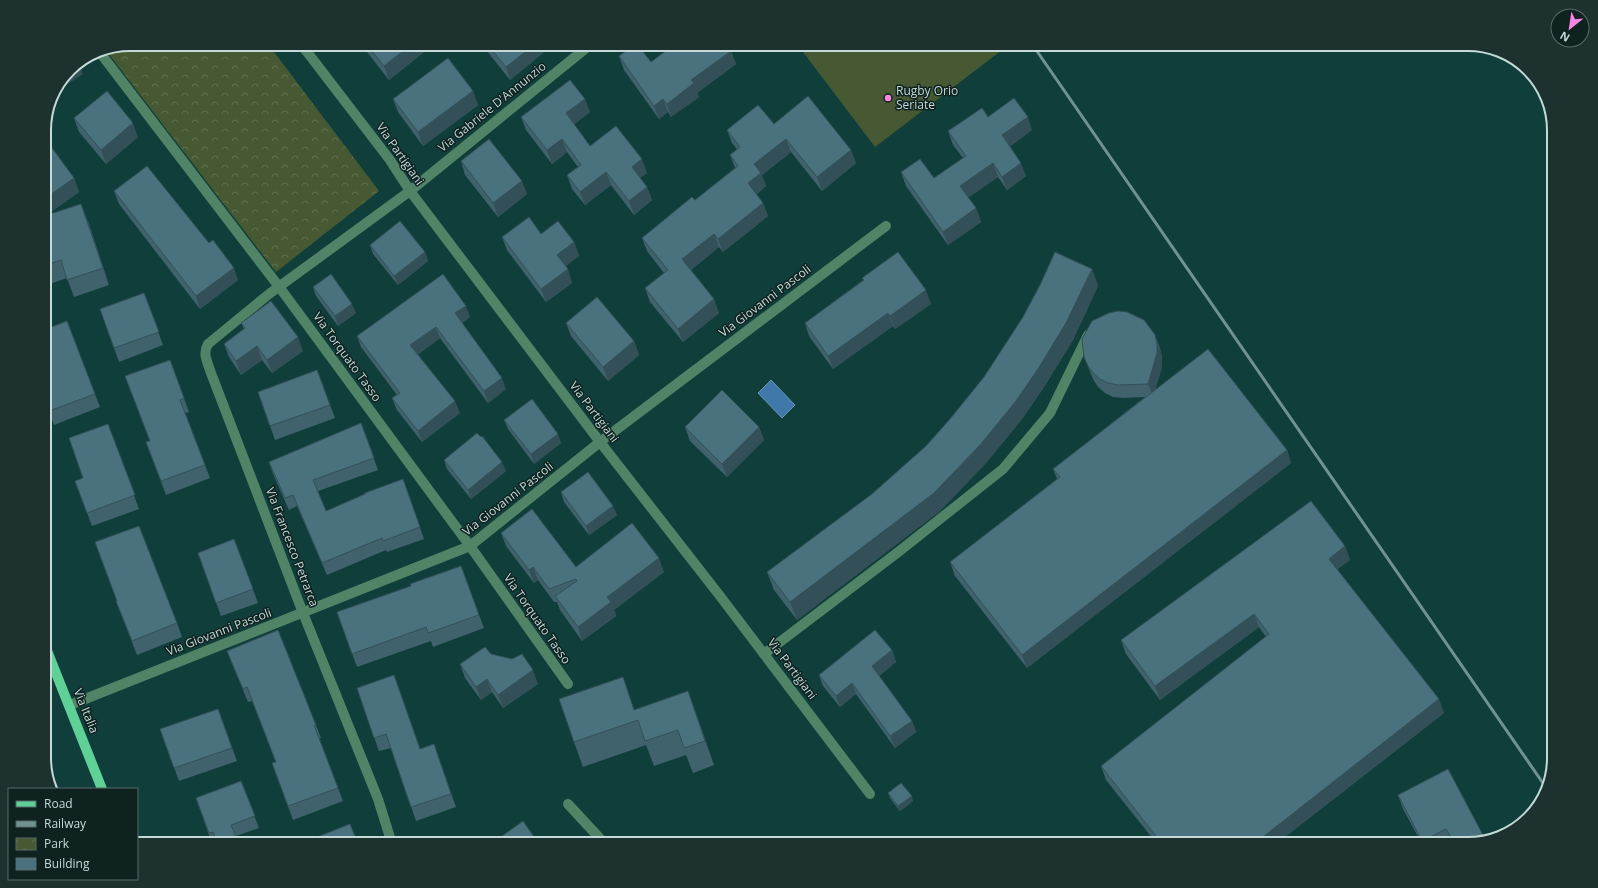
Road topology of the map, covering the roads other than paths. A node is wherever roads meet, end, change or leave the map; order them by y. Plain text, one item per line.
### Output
1 (306, 51) edge
2 (582, 51) edge
3 (103, 56) edge
4 (410, 191) junction
5 (886, 226) dead end
6 (280, 288) junction
7 (1092, 327) edge
8 (600, 442) junction
9 (470, 546) junction
10 (303, 613) junction
11 (764, 654) junction
12 (51, 669) edge
13 (568, 684) dead end
14 (70, 705) junction
15 (102, 788) edge
16 (870, 794) dead end
17 (568, 804) dead end
18 (390, 837) edge
19 (599, 837) edge

1 - 4 street, Via Partigiani
2 - 4 street, Via Gabriele D'Annunzio
3 - 6 street, Via Torquato Tasso
4 - 6 street, Via Gabriele D'Annunzio
4 - 8 street, Via Partigiani
5 - 8 street, Via Giovanni Pascoli
6 - 9 street, Via Torquato Tasso
6 - 10 street, Via Francesco Petrarca
7 - 11 street
8 - 9 street, Via Giovanni Pascoli
8 - 11 street, Via Partigiani
9 - 10 street, Via Giovanni Pascoli
9 - 13 street, Via Torquato Tasso
10 - 14 street, Via Giovanni Pascoli
10 - 18 street, Via Francesco Petrarca
11 - 16 street, Via Partigiani
12 - 14 main road, Via Italia
14 - 15 main road, Via Italia
17 - 19 street

